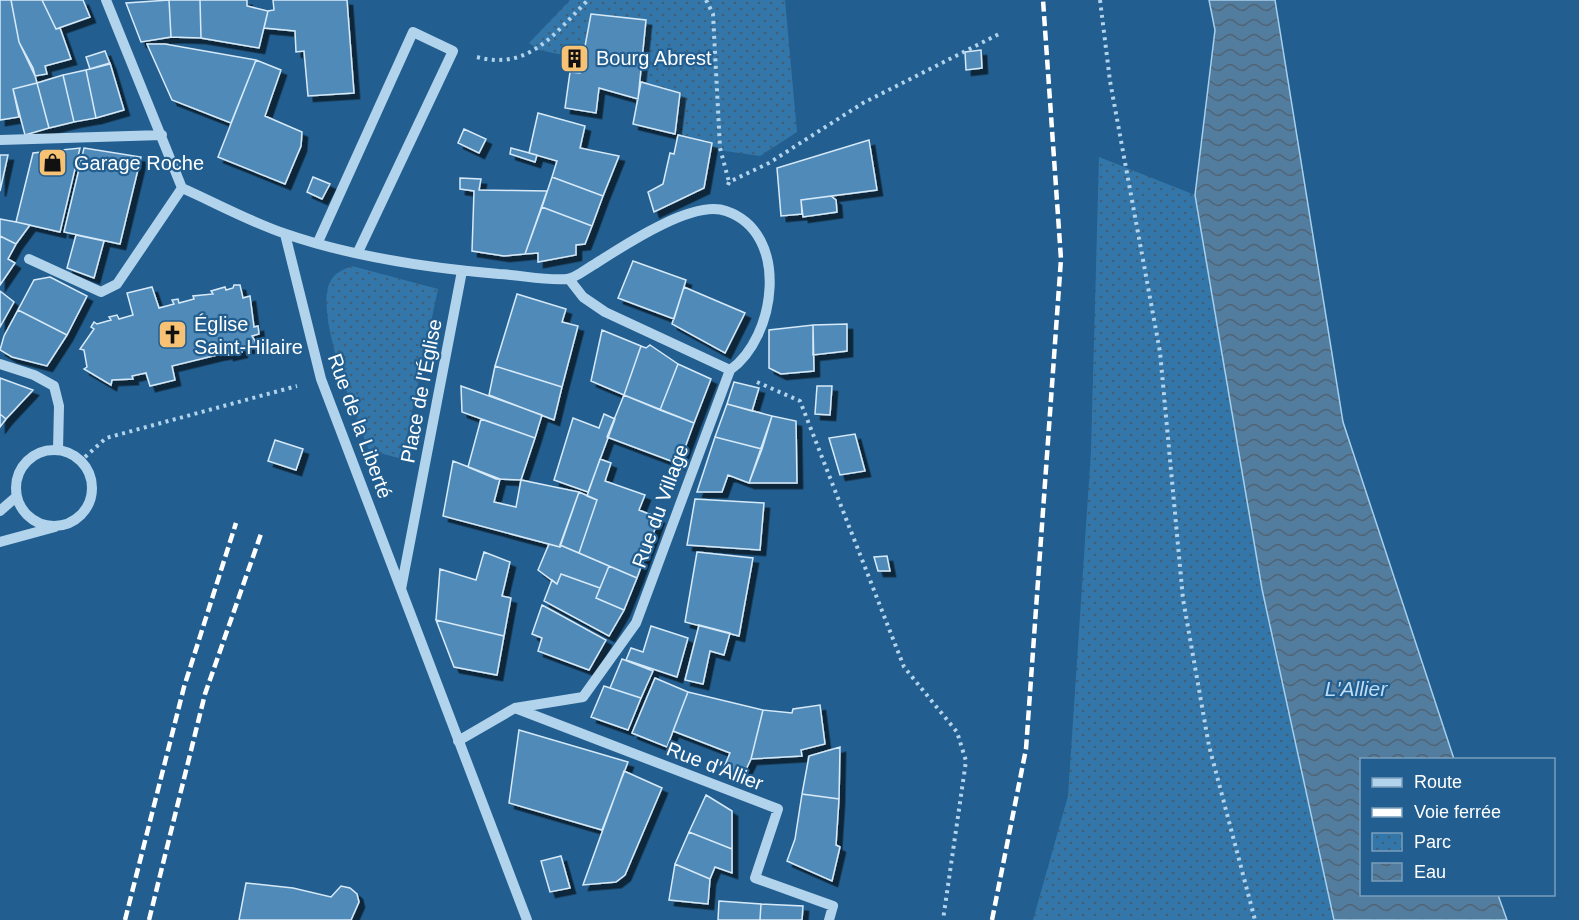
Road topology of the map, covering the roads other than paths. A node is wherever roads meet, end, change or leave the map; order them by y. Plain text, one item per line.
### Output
1 (105, 0) edge
2 (162, 135) junction
3 (0, 140) edge
4 (182, 188) junction
5 (285, 234) junction
6 (318, 242) junction
7 (357, 252) junction
8 (29, 259) dead end
9 (462, 271) junction
10 (569, 279) junction
11 (0, 364) edge
12 (730, 370) junction
13 (58, 450) junction
14 (16, 497) junction
15 (0, 511) edge
16 (60, 526) junction
17 (0, 542) edge
18 (401, 590) junction
19 (515, 708) junction
20 (458, 741) junction
21 (527, 920) edge
22 (829, 920) edge

1 - 2 street
2 - 3 street
2 - 4 street
4 - 5 street
4 - 8 street
5 - 6 street
5 - 18 street, Rue de la Liberté
6 - 7 street
6 - 7 street
7 - 9 street
9 - 10 street
9 - 18 street, Place de l'Église
10 - 12 street
10 - 12 street, Rue du Village
11 - 13 street
12 - 19 street, Rue du Village
13 - 14 street
13 - 16 street
14 - 15 street
14 - 16 street
16 - 17 street
18 - 20 street, Rue de la Liberté
19 - 20 street, Rue du Village
19 - 22 street, Rue d'Allier
20 - 21 street, Rue de la Liberté

